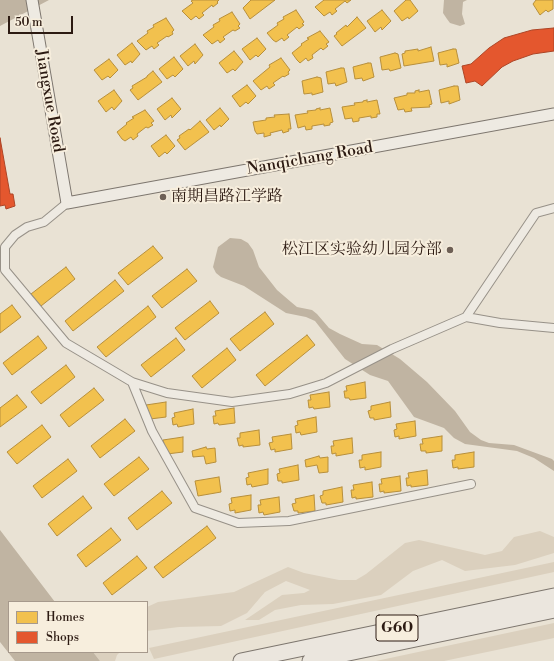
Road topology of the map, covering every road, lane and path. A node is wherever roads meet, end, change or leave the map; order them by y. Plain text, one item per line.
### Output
1 (32, 0) edge
2 (554, 114) edge
3 (67, 203) junction
4 (554, 208) edge
5 (466, 317) junction
6 (554, 328) edge
7 (132, 382) junction
8 (471, 484) dead end
9 (554, 596) edge
10 (554, 610) edge
11 (241, 661) edge
12 (310, 661) edge

1 - 3 main road, Jiangxue Road
2 - 3 main road, Nanqichang Road
3 - 7 street
4 - 5 street
5 - 6 street
5 - 7 street
7 - 8 street
9 - 11 highway, G60
10 - 12 highway, G60

